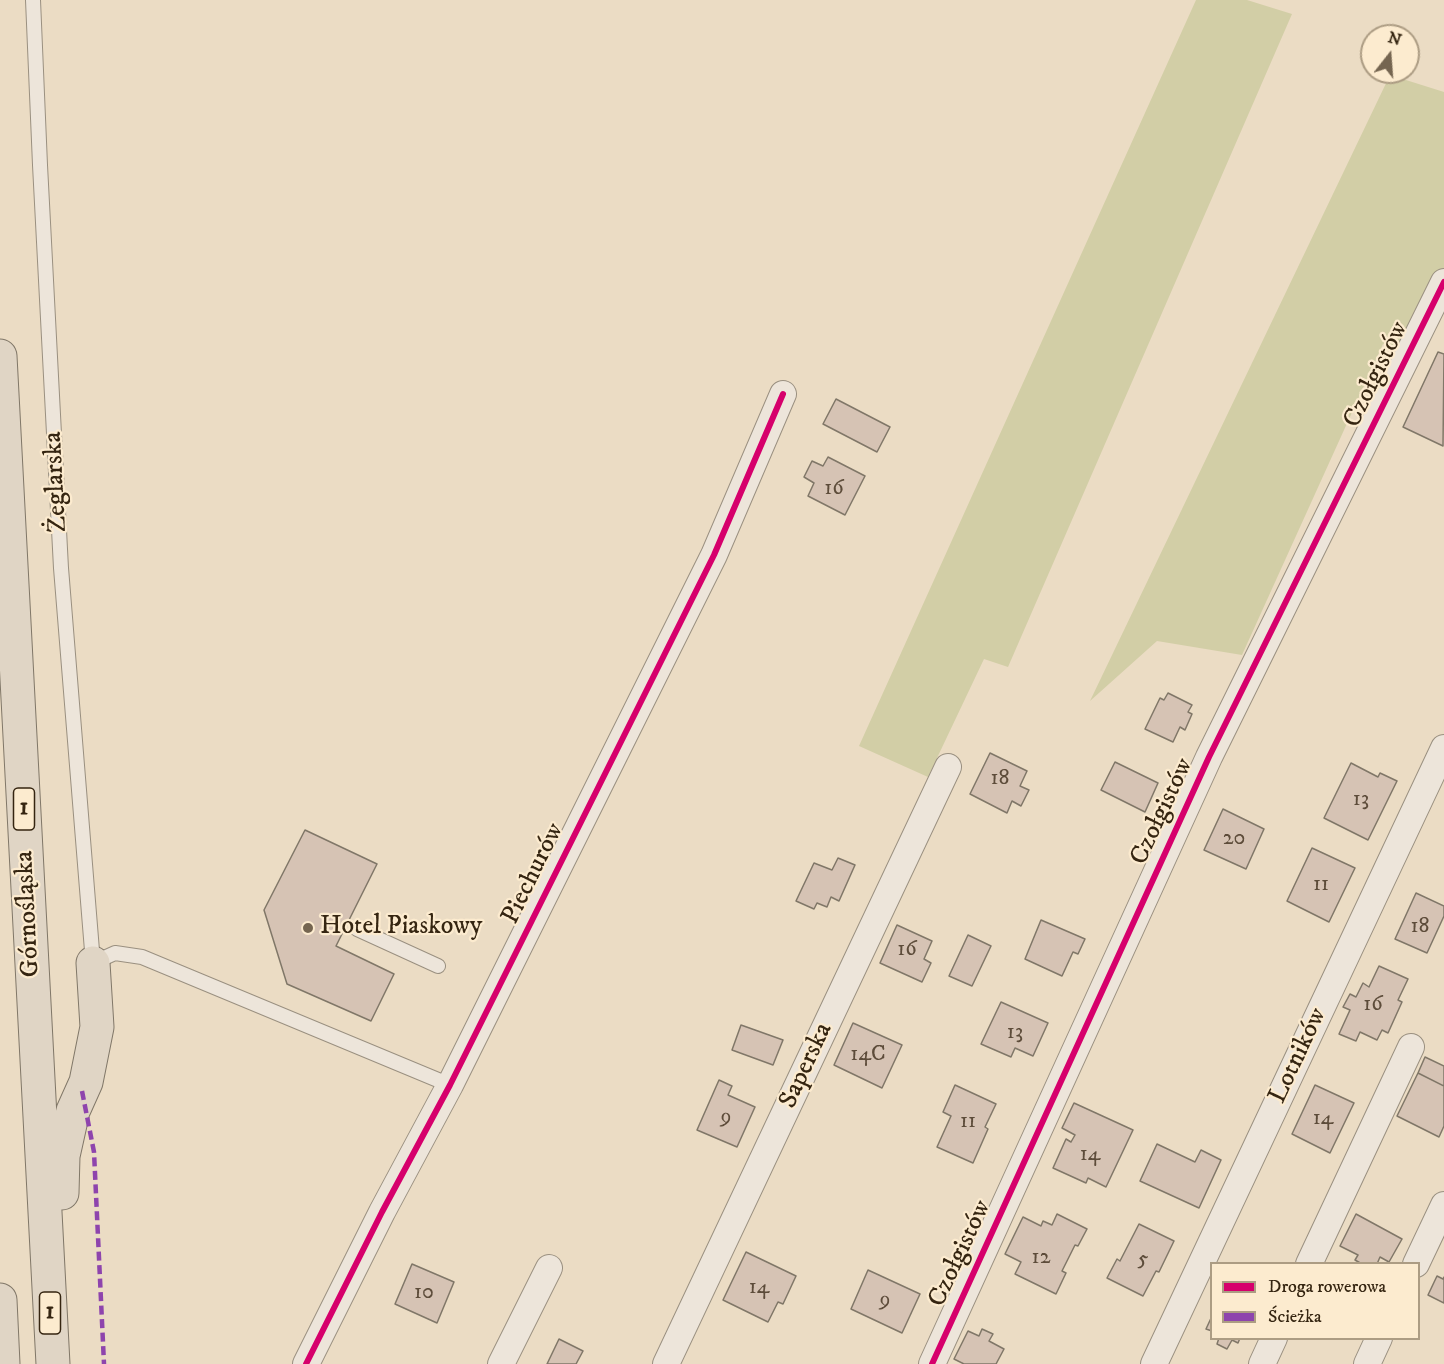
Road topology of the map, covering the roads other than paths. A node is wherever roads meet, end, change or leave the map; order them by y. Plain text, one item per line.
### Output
1 (33, 0) edge
2 (1444, 282) edge
3 (0, 356) edge
4 (783, 394) dead end
5 (1444, 748) edge
6 (948, 767) dead end
7 (357, 929) dead end
8 (93, 963) junction
9 (438, 966) dead end
10 (1411, 1047) dead end
11 (450, 1085) junction
12 (1444, 1205) edge
13 (48, 1262) junction
14 (1309, 1262) edge
15 (1416, 1262) edge
16 (549, 1268) dead end
17 (0, 1300) edge
18 (1273, 1340) edge
19 (1378, 1340) edge
20 (3, 1364) edge
21 (53, 1364) edge
22 (306, 1364) edge
23 (501, 1364) edge
24 (666, 1364) edge
25 (932, 1364) edge
26 (1154, 1364) edge
27 (1262, 1364) edge
28 (1367, 1364) edge

1 - 8 lane, Żeglarska
2 - 25 street, Czołgistów
3 - 13 main road, Górnośląska / 1
4 - 11 street, Piechurów
5 - 26 street, Lotników
6 - 24 street, Saperska
7 - 9 lane
8 - 11 lane
8 - 13 main road
10 - 14 street
11 - 22 street, Piechurów
12 - 15 street
13 - 21 main road, Górnośląska / 1
16 - 23 street
17 - 20 main road, 1
18 - 27 street
19 - 28 street

